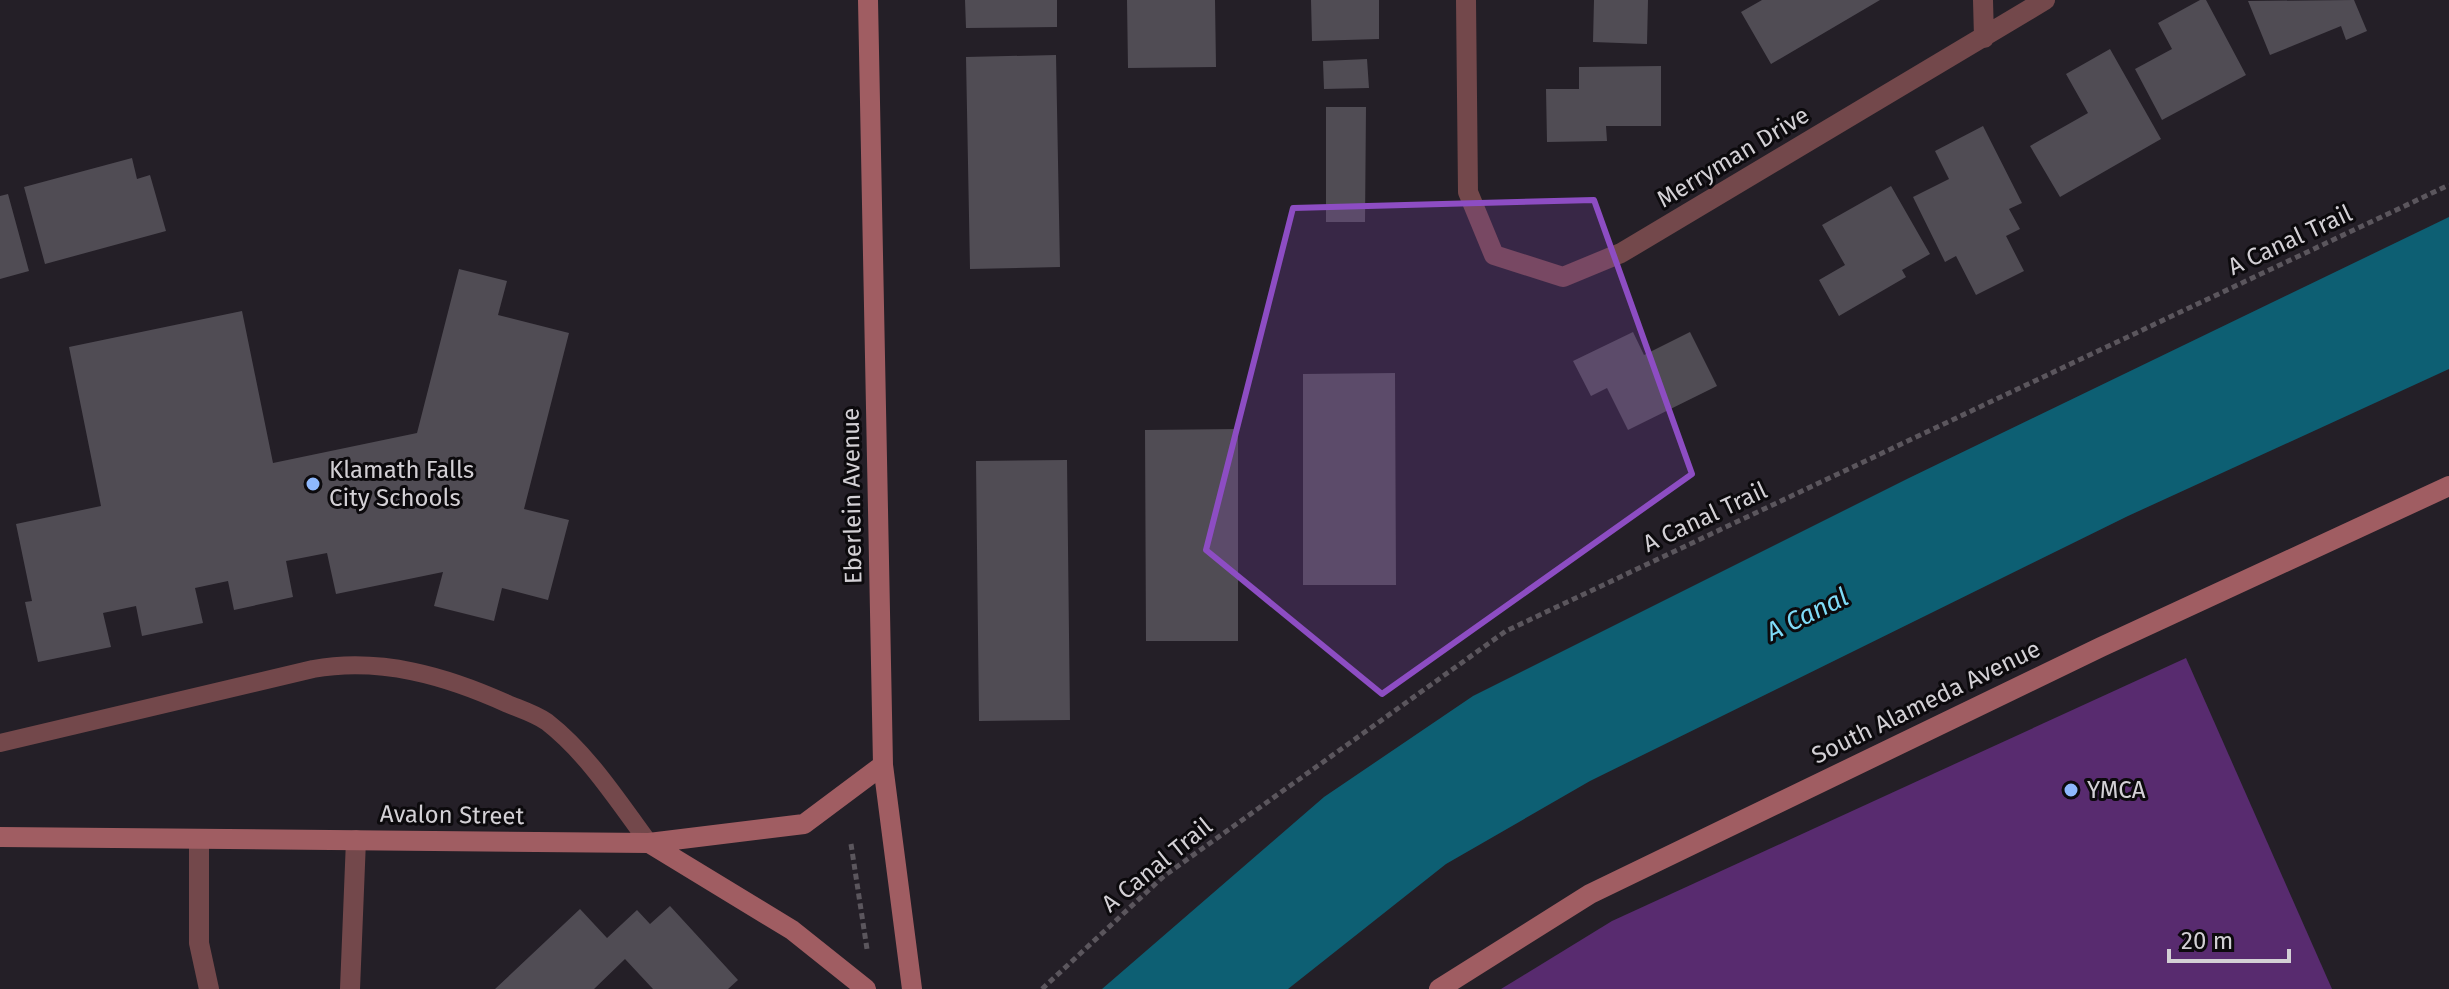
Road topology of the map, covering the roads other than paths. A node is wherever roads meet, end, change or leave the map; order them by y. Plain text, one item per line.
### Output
1 (868, 0) edge
2 (1466, 0) edge
3 (1983, 0) edge
4 (2045, 0) edge
5 (1984, 38) junction
6 (2449, 486) edge
7 (0, 743) edge
8 (883, 765) junction
9 (0, 837) edge
10 (199, 839) junction
11 (356, 840) junction
12 (649, 843) junction
13 (209, 989) edge
14 (350, 989) edge
15 (866, 989) edge
16 (912, 989) edge
17 (1439, 989) edge

1 - 8 street, Eberlein Avenue
2 - 5 street, Merryman Drive
3 - 5 street
4 - 5 street, Merryman Drive
6 - 17 street, South Alameda Avenue
7 - 12 lane
8 - 12 street, Avalon Street
8 - 16 street, Eberlein Avenue
9 - 10 street, Avalon Street
10 - 11 street, Avalon Street
10 - 13 street
11 - 12 street, Avalon Street
11 - 14 street
12 - 15 street

